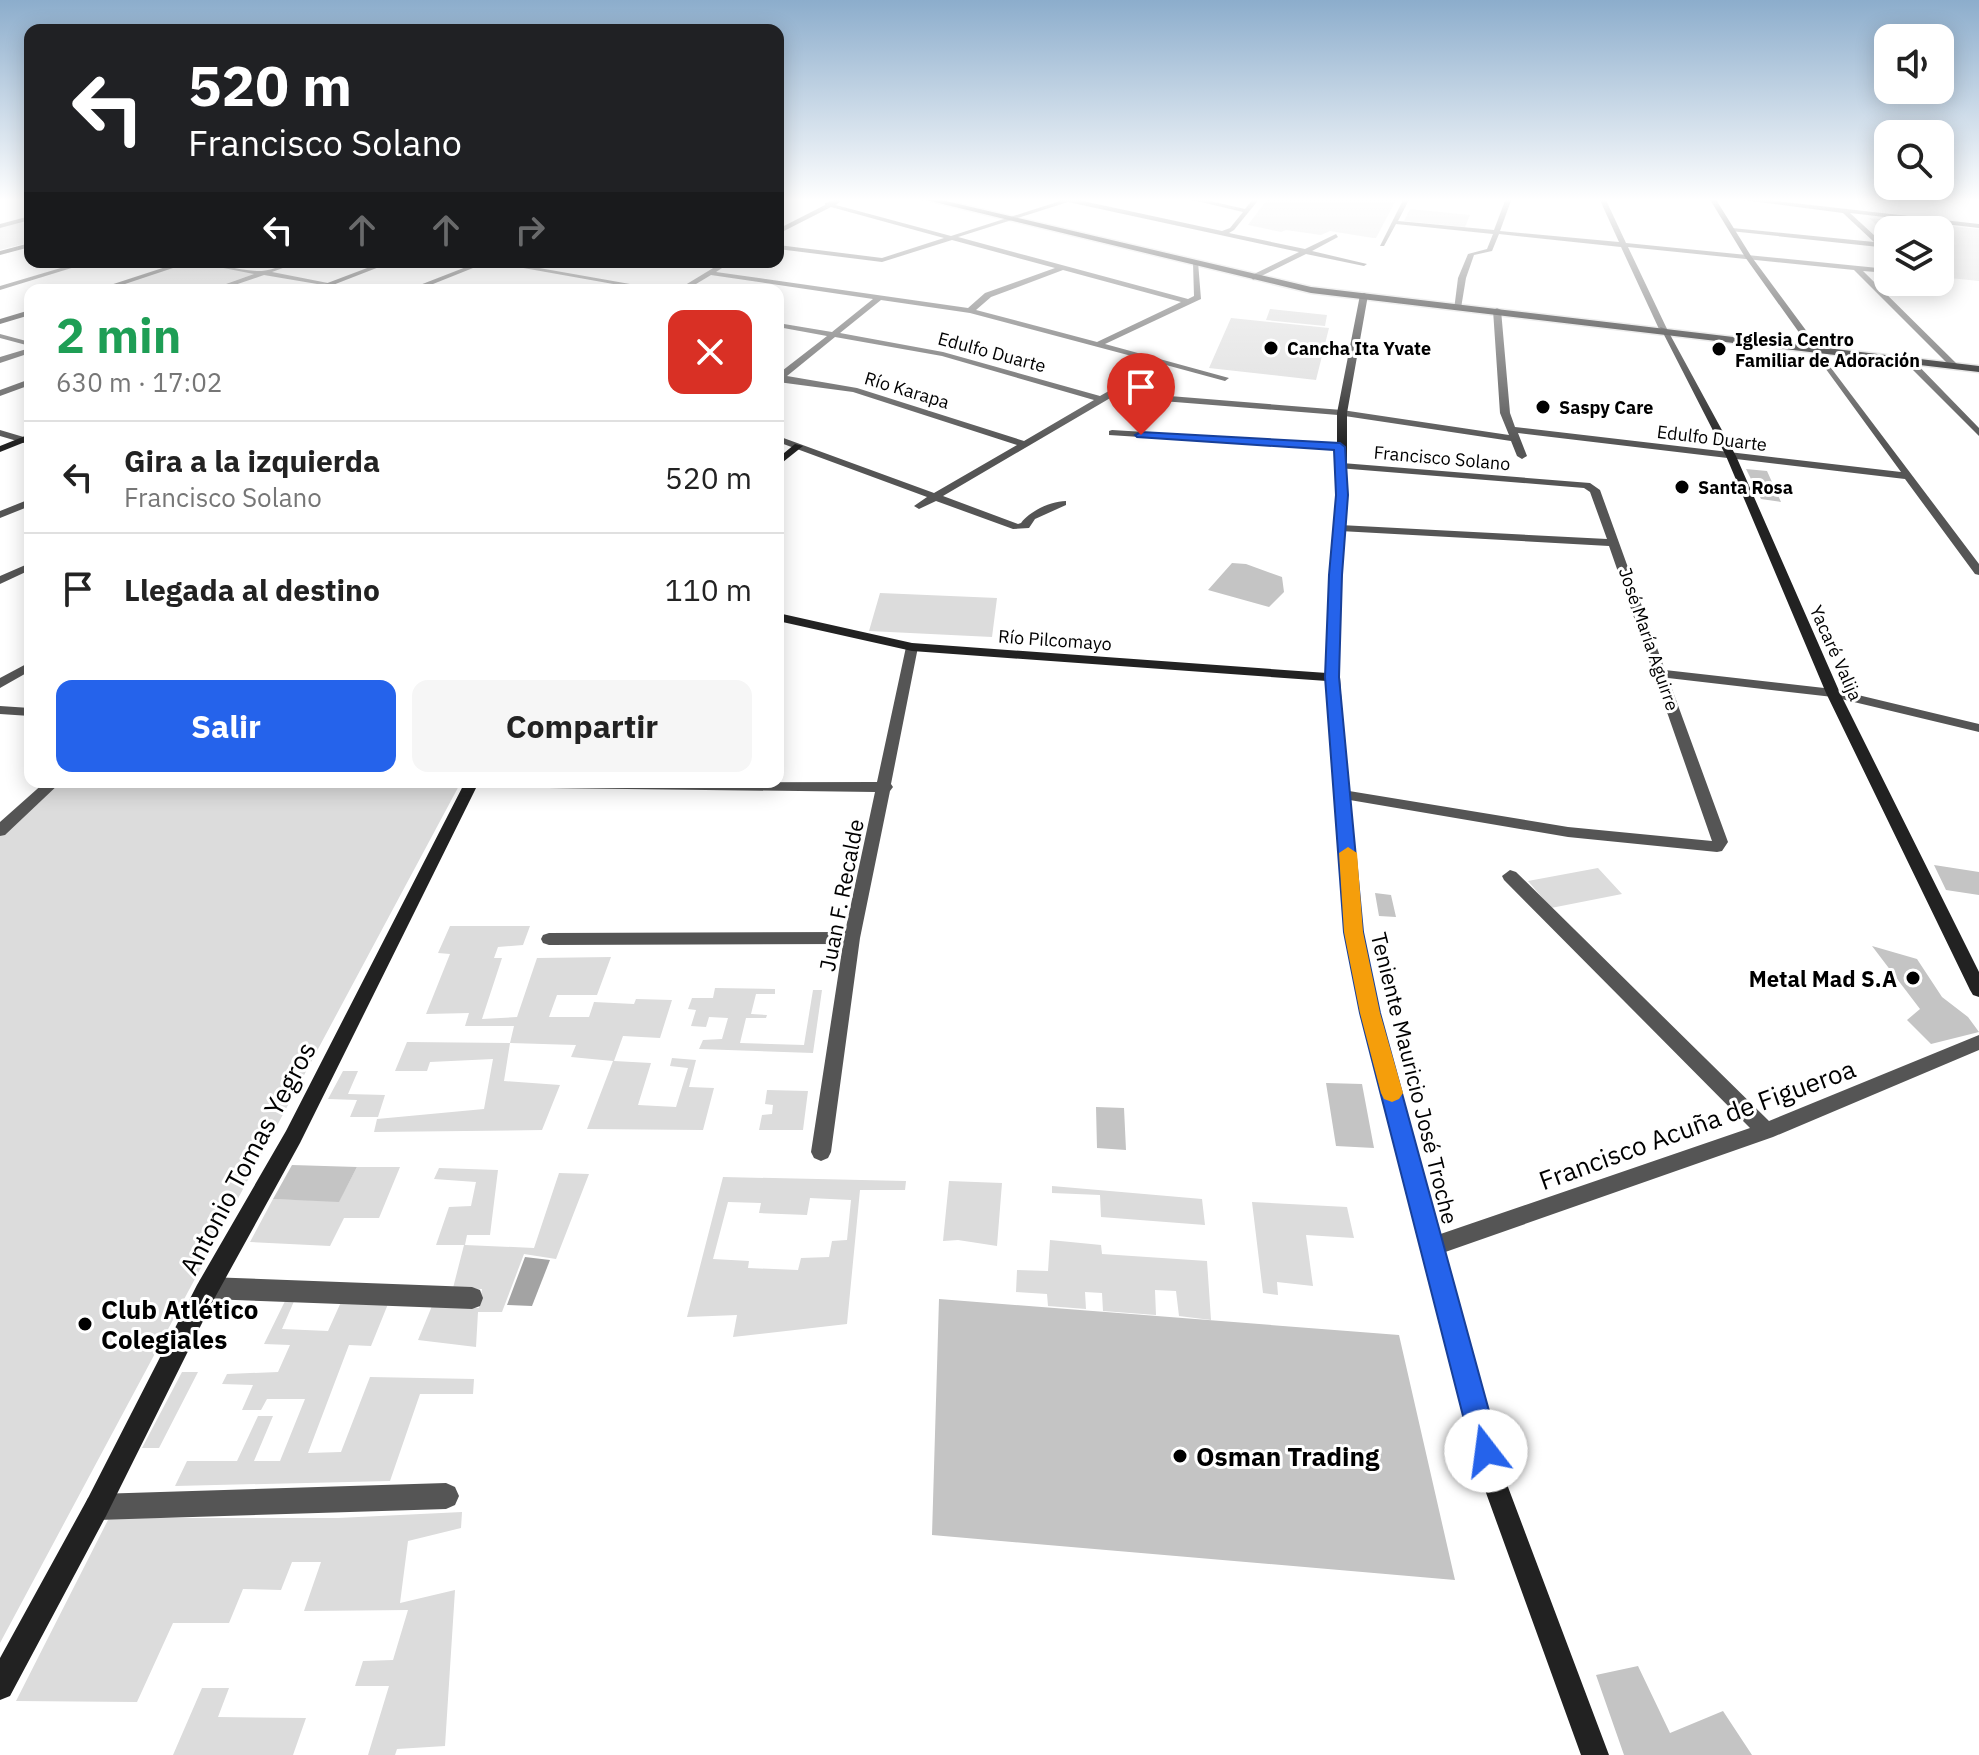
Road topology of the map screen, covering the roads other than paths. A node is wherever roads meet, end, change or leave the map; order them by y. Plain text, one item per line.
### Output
1 (27, 280) edge
2 (305, 280) edge
3 (340, 280) edge
4 (600, 280) edge
5 (756, 280) edge
6 (1029, 280) edge
7 (1106, 280) edge
8 (1196, 280) edge
9 (1271, 280) edge
10 (1462, 280) edge
11 (1640, 280) edge
12 (1765, 280) edge
13 (1868, 280) edge
14 (329, 284) joint
15 (624, 284) edge
16 (784, 284) edge
17 (784, 284) edge
18 (0, 288) edge
19 (1363, 296) junction
20 (879, 298) junction
21 (1190, 302) junction
22 (1458, 307) junction
23 (970, 311) junction
24 (1497, 311) junction
25 (24, 314) edge
26 (2, 321) edge
27 (784, 326) edge
28 (1664, 331) junction
29 (835, 334) junction
30 (0, 336) edge
31 (24, 342) edge
32 (1100, 343) junction
33 (1815, 348) junction
34 (24, 352) edge
35 (1906, 359) junction
36 (0, 360) edge
37 (1165, 362) junction
38 (1953, 364) junction
39 (1979, 368) edge
40 (784, 374) edge
41 (1225, 378) dead end
42 (784, 379) edge
43 (24, 384) edge
44 (0, 385) edge
45 (12, 389) junction
46 (24, 392) edge
47 (0, 393) edge
48 (1105, 396) junction
49 (1342, 414) junction
50 (0, 433) edge
51 (1112, 433) dead end
52 (1979, 433) edge
53 (1515, 434) junction
54 (24, 437) edge
55 (24, 439) edge
56 (784, 441) edge
57 (1024, 444) junction
58 (798, 446) junction
59 (0, 449) edge
60 (1341, 456) junction
61 (1522, 456) dead end
62 (1731, 456) junction
63 (784, 458) edge
64 (1907, 476) junction
65 (1540, 482) joint
66 (937, 497) junction
67 (1062, 503) dead end
68 (24, 505) edge
69 (919, 506) dead end
70 (0, 515) edge
71 (1340, 528) junction
72 (1615, 543) junction
73 (24, 569) edge
74 (1979, 572) edge
75 (0, 581) edge
76 (784, 618) edge
77 (912, 647) junction
78 (24, 670) edge
79 (1660, 673) junction
80 (1332, 677) junction
81 (0, 684) edge
82 (1833, 693) junction
83 (0, 710) edge
84 (24, 712) edge
85 (1979, 728) edge
86 (784, 785) edge
87 (886, 787) junction
88 (47, 788) edge
89 (469, 788) edge
90 (1343, 795) junction
91 (0, 831) edge
92 (1510, 876) dead end
93 (852, 938) junction
94 (549, 939) dead end
95 (1979, 990) edge
96 (1979, 1042) edge
97 (1766, 1131) junction
98 (821, 1152) dead end
99 (1431, 1247) junction
100 (208, 1288) junction
101 (472, 1298) dead end
102 (446, 1496) dead end
103 (97, 1507) junction
104 (0, 1686) edge
105 (1595, 1755) edge

1 - 18 street
2 - 14 street
3 - 14 street
4 - 15 street
5 - 17 street
6 - 23 street
7 - 21 street
8 - 21 street
9 - 19 main road
10 - 22 street
11 - 28 street
12 - 33 street
13 - 38 street
16 - 20 street
19 - 22 main road
19 - 49 street, Teniente Mauricio José Troche
20 - 23 street
20 - 29 street
21 - 32 street
22 - 24 main road
23 - 32 street
24 - 28 main road
24 - 53 street
25 - 26 street
27 - 29 street, Edulfo Duarte
28 - 33 main road
28 - 62 street, Yacaré Valija
29 - 40 street
29 - 48 street, Edulfo Duarte
30 - 31 street
32 - 37 street
33 - 35 main road
33 - 64 street
34 - 36 street
35 - 38 main road
35 - 52 street
37 - 41 street
37 - 48 street
38 - 39 main road
42 - 57 street, Río Karapa
43 - 45 street
44 - 45 street
45 - 46 street
45 - 47 street
48 - 49 street, Edulfo Duarte
48 - 57 street
49 - 53 street, Edulfo Duarte
49 - 60 street, Teniente Mauricio José Troche
50 - 54 street
51 - 60 street, Francisco Solano
53 - 61 street
53 - 62 street, Edulfo Duarte
55 - 59 street
56 - 58 street
57 - 66 street
58 - 63 street
58 - 66 street
60 - 65 street, Francisco Solano
60 - 71 street, Teniente Mauricio José Troche
62 - 64 street, Edulfo Duarte
62 - 82 street, Yacaré Valija
64 - 74 street
65 - 72 street, José María Aguirre
66 - 67 street
66 - 69 street
68 - 70 street
71 - 72 street
71 - 80 street, Teniente Mauricio José Troche
72 - 79 street, José María Aguirre
73 - 75 street
76 - 77 street, Río Pilcomayo
77 - 80 street, Río Pilcomayo
77 - 87 street, Juan F. Recalde
78 - 81 street
79 - 82 street
79 - 90 street, José María Aguirre
80 - 90 street, Teniente Mauricio José Troche
82 - 85 street
82 - 95 street, Yacaré Valija
83 - 84 street
86 - 87 street
87 - 93 street, Juan F. Recalde
88 - 91 street
89 - 100 street, Antonio Tomas Yegros
90 - 99 street, Teniente Mauricio José Troche
92 - 97 street
93 - 94 street
93 - 98 street, Juan F. Recalde
96 - 97 street, Francisco Acuña de Figueroa
97 - 99 street, Francisco Acuña de Figueroa
99 - 105 street, Teniente Mauricio José Troche
100 - 101 street
100 - 103 street, Antonio Tomas Yegros
102 - 103 street
103 - 104 street, Antonio Tomas Yegros

